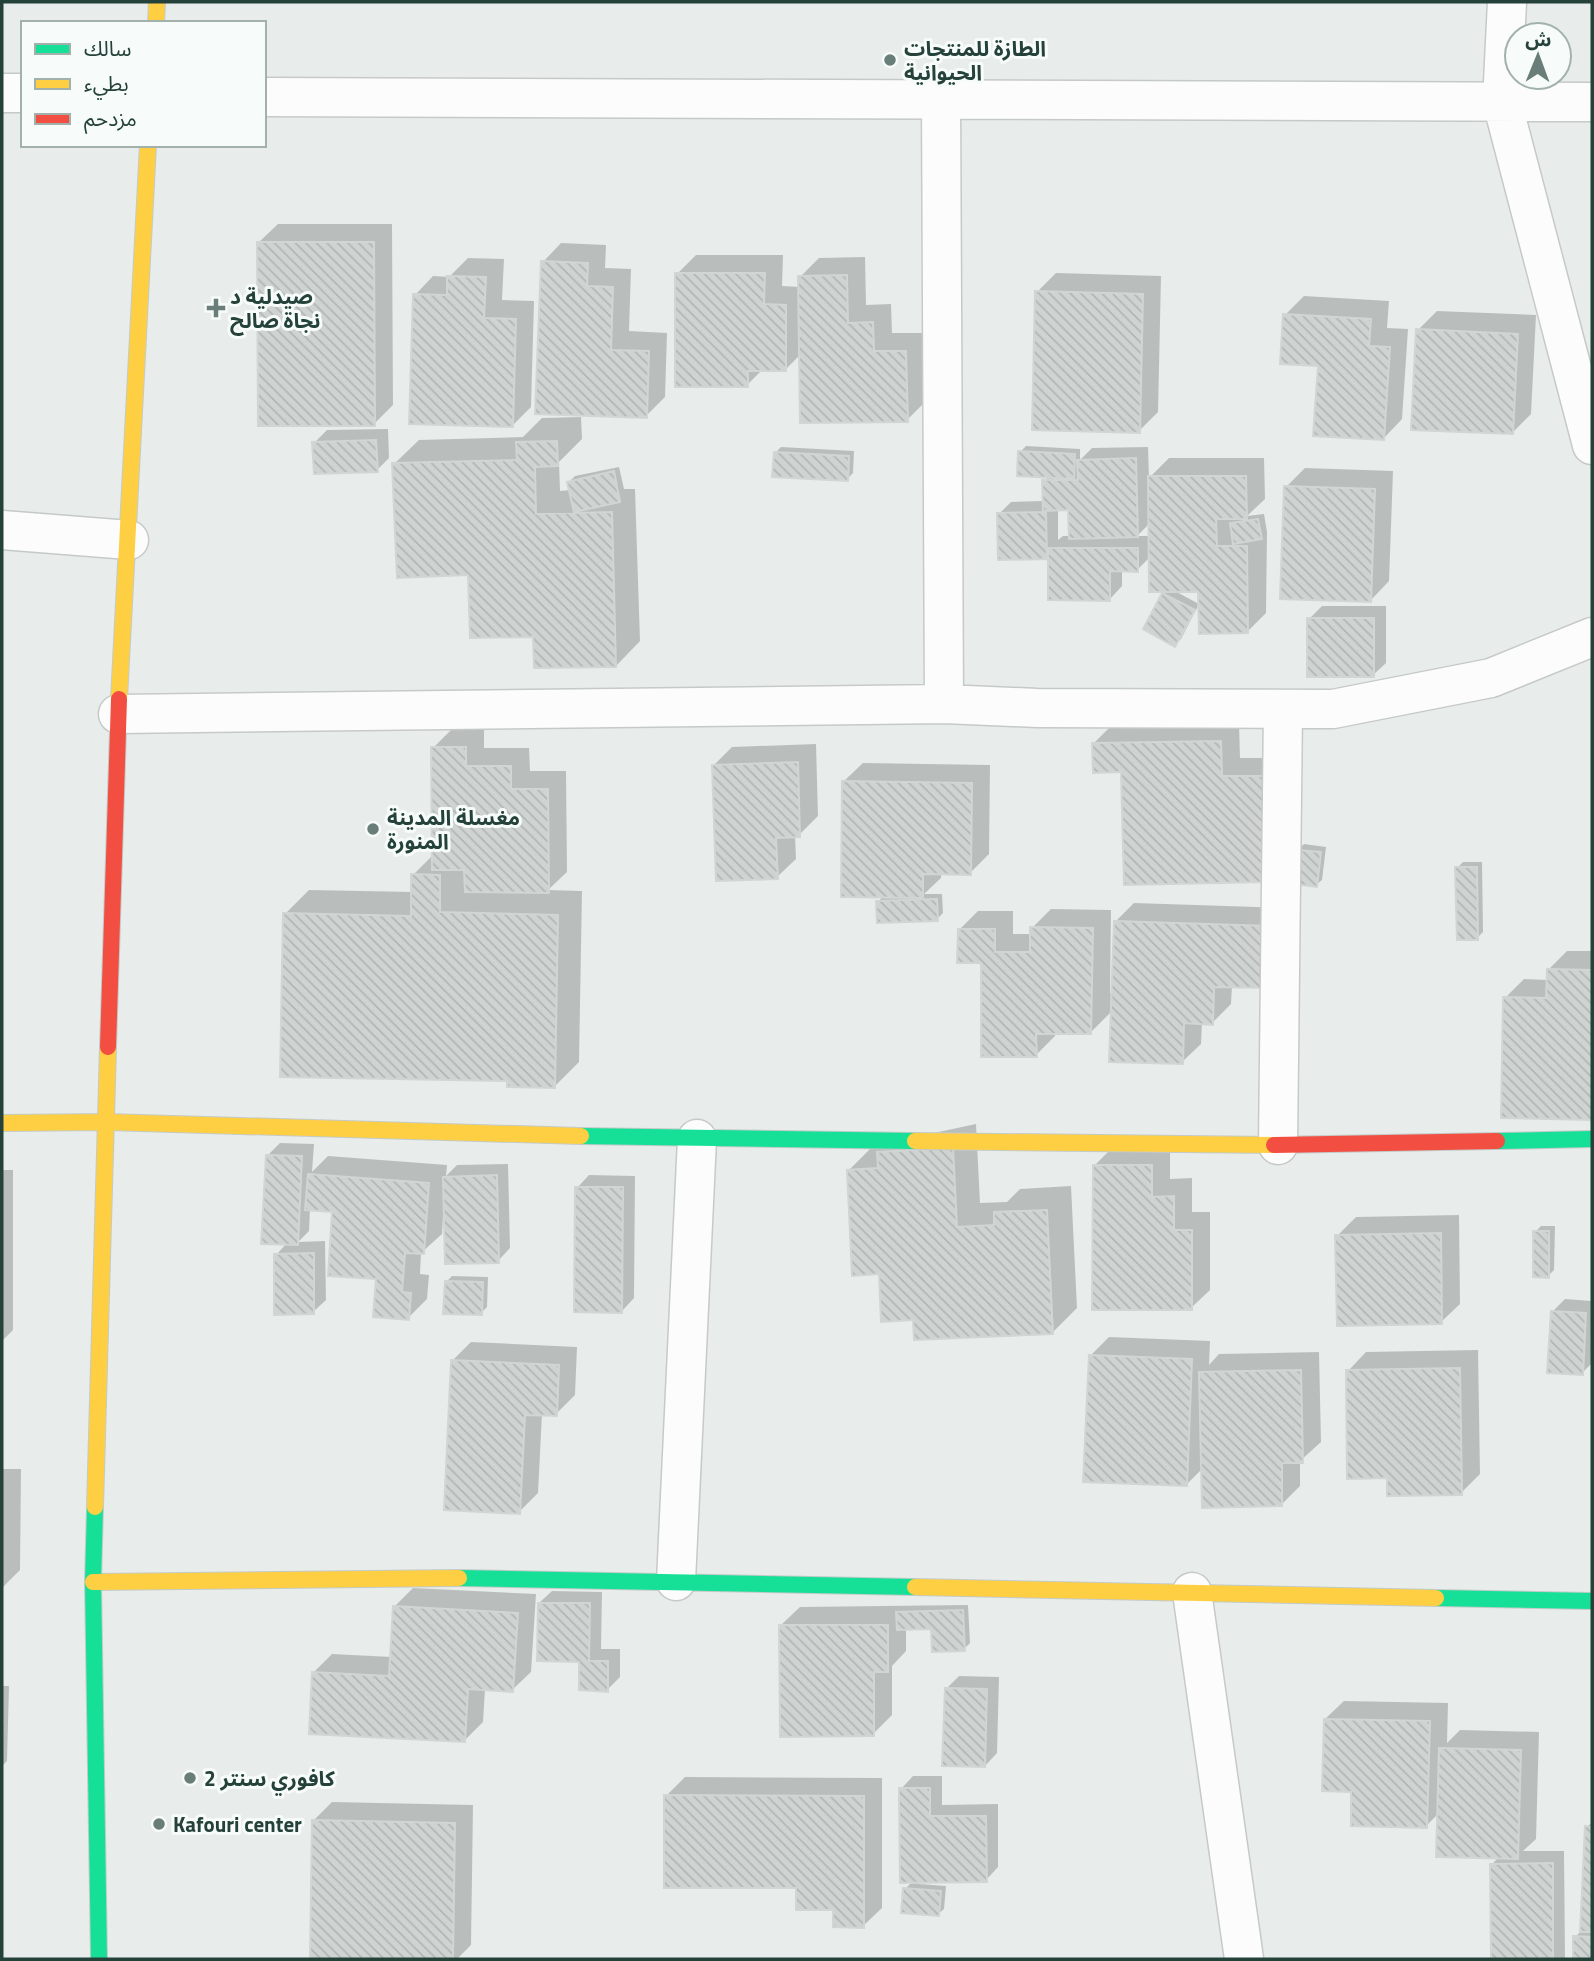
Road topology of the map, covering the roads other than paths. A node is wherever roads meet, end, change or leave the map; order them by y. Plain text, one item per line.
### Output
1 (158, 2) edge
2 (1507, 2) edge
3 (156, 21) edge
4 (2, 93) edge
5 (21, 93) edge
6 (266, 97) edge
7 (941, 100) junction
8 (1502, 102) junction
9 (1592, 102) edge
10 (148, 147) edge
11 (1592, 445) edge
12 (2, 530) edge
13 (129, 540) junction
14 (1592, 637) edge
15 (944, 704) junction
16 (1283, 709) junction
17 (118, 714) junction
18 (107, 1122) junction
19 (2, 1123) edge
20 (696, 1139) junction
21 (1592, 1139) edge
22 (1278, 1145) junction
23 (676, 1581) junction
24 (93, 1582) junction
25 (1192, 1592) junction
26 (1592, 1601) edge
27 (99, 1959) edge
28 (1244, 1959) edge

1 - 3 street
2 - 8 street
4 - 5 street
6 - 7 street
7 - 8 street
7 - 15 street
8 - 9 street
8 - 11 street
10 - 13 street
12 - 13 street
13 - 17 street
14 - 16 street
15 - 16 street
15 - 17 street
16 - 22 street
17 - 18 street
18 - 19 street
18 - 20 street
18 - 24 street
20 - 22 street
20 - 23 street
21 - 22 street
23 - 24 street
23 - 25 street
24 - 27 street
25 - 26 street
25 - 28 street

